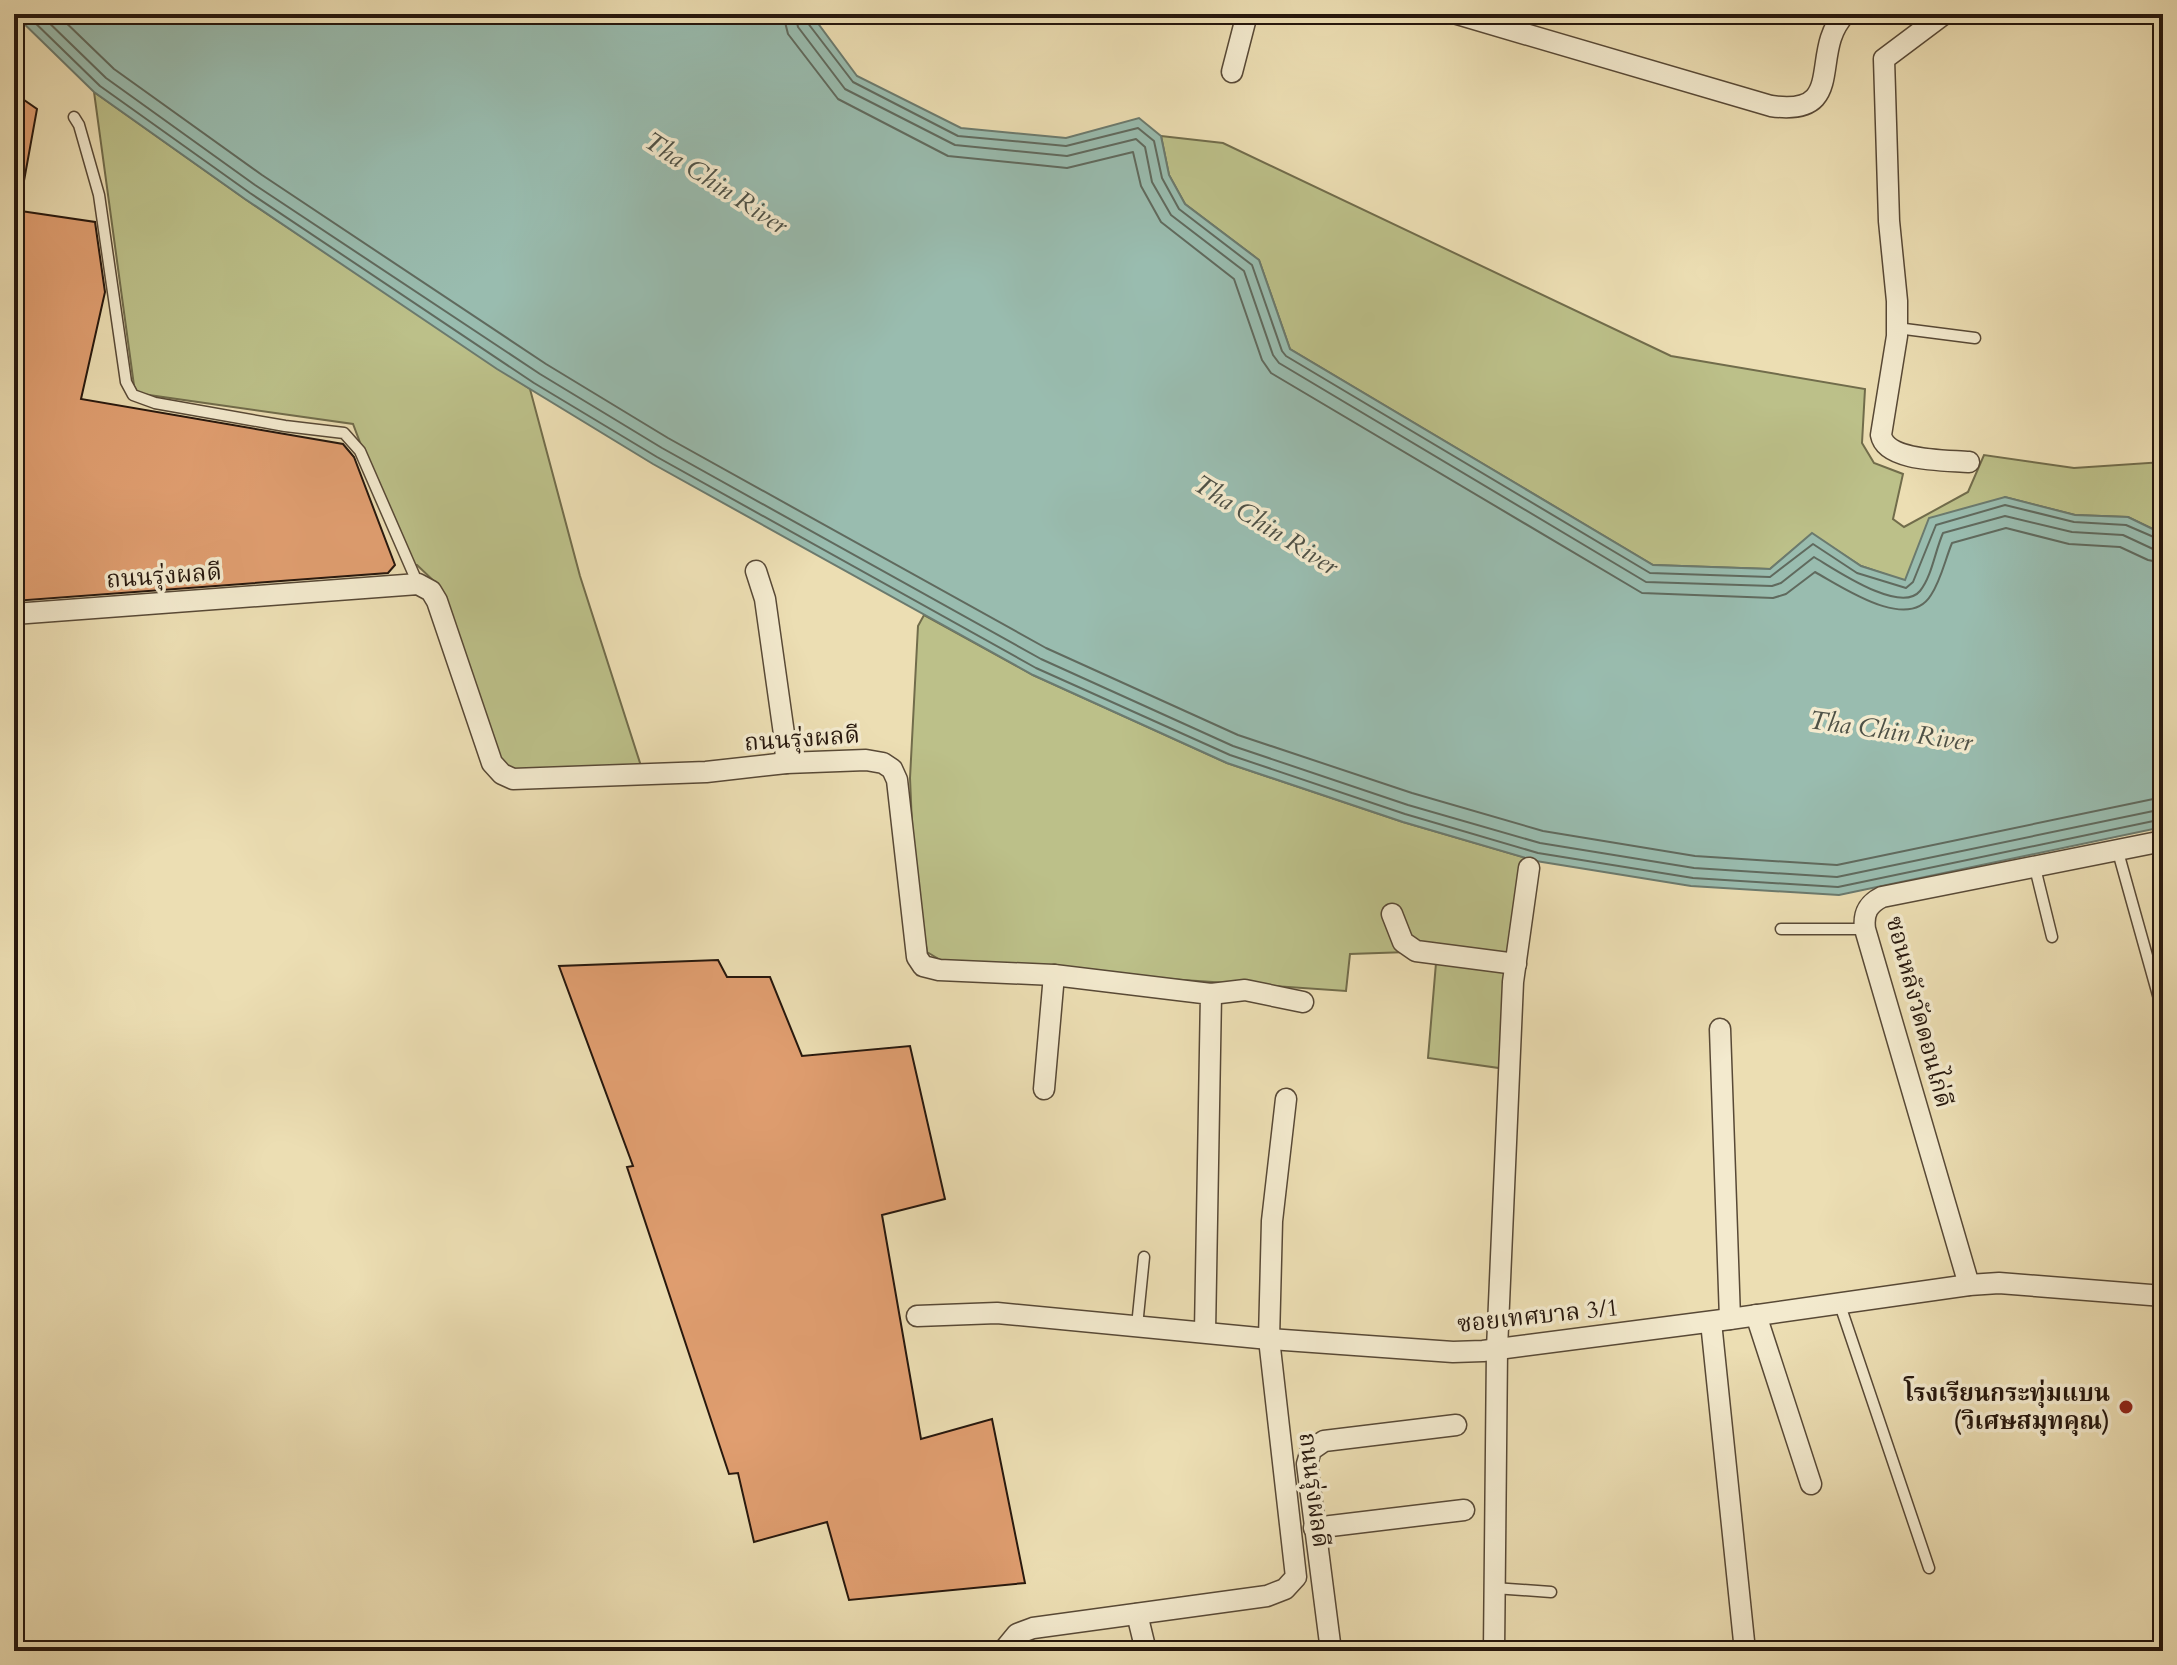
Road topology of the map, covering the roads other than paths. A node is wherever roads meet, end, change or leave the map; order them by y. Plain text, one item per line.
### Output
1 (1247, 14) edge
2 (1457, 14) edge
3 (1845, 14) edge
4 (1944, 14) edge
5 (1232, 72) dead end
6 (74, 117) dead end
7 (1897, 328) junction
8 (1975, 338) dead end
9 (1969, 462) dead end
10 (756, 571) dead end
11 (418, 584) junction
12 (14, 614) edge
13 (786, 763) junction
14 (2163, 841) edge
15 (2118, 852) junction
16 (1529, 868) dead end
17 (2035, 868) junction
18 (1392, 914) dead end
19 (1781, 929) dead end
20 (1865, 929) junction
21 (2052, 937) dead end
22 (1516, 964) junction
23 (1054, 975) junction
24 (1211, 994) junction
25 (1303, 1002) dead end
26 (2163, 1013) edge
27 (1720, 1029) dead end
28 (1044, 1089) dead end
29 (1286, 1099) dead end
30 (1144, 1257) dead end
31 (1969, 1285) junction
32 (2163, 1296) edge
33 (1839, 1302) junction
34 (1756, 1315) junction
35 (917, 1316) dead end
36 (1720, 1321) junction
37 (1137, 1326) junction
38 (1205, 1332) junction
39 (1269, 1339) junction
40 (1497, 1349) junction
41 (1456, 1425) dead end
42 (1811, 1484) dead end
43 (1464, 1510) dead end
44 (1314, 1528) junction
45 (1929, 1568) dead end
46 (1494, 1588) junction
47 (1551, 1592) dead end
48 (1137, 1614) junction
49 (1003, 1651) edge
50 (1146, 1651) edge
51 (1331, 1651) edge
52 (1494, 1651) edge
53 (1745, 1651) edge

1 - 5 street
2 - 3 street
4 - 7 street
6 - 11 lane
7 - 8 lane
7 - 9 street
10 - 13 street
11 - 12 street, ถนนรุ่งผลดี
11 - 13 street, ถนนรุ่งผลดี
13 - 23 street, ถนนรุ่งผลดี
14 - 15 street, ซอนหลังวัดดอนไก่ดี
15 - 17 street, ซอนหลังวัดดอนไก่ดี
15 - 26 lane
16 - 22 street
17 - 20 street, ซอนหลังวัดดอนไก่ดี
17 - 21 lane
18 - 22 street
19 - 20 lane
20 - 31 street, ซอนหลังวัดดอนไก่ดี
22 - 40 street
23 - 24 street, ถนนรุ่งผลดี
23 - 28 street
24 - 25 street, ถนนรุ่งผลดี
24 - 38 street
27 - 36 street
29 - 39 street, ถนนรุ่งผลดี
30 - 37 lane
31 - 32 street, ซอยเทศบาล 3/1
31 - 33 street, ซอยเทศบาล 3/1
33 - 34 street, ซอยเทศบาล 3/1
33 - 45 lane
34 - 36 street, ซอยเทศบาล 3/1
34 - 42 street
35 - 37 street, ซอยเทศบาล 3/1
36 - 40 street, ซอยเทศบาล 3/1
36 - 53 street
37 - 38 street, ซอยเทศบาล 3/1
38 - 39 street, ซอยเทศบาล 3/1
39 - 40 street, ซอยเทศบาล 3/1
39 - 48 street, ถนนรุ่งผลดี
40 - 46 street
41 - 44 street
43 - 44 street
44 - 51 street
46 - 47 lane
46 - 52 street
48 - 49 street, ถนนรุ่งผลดี
48 - 50 street

